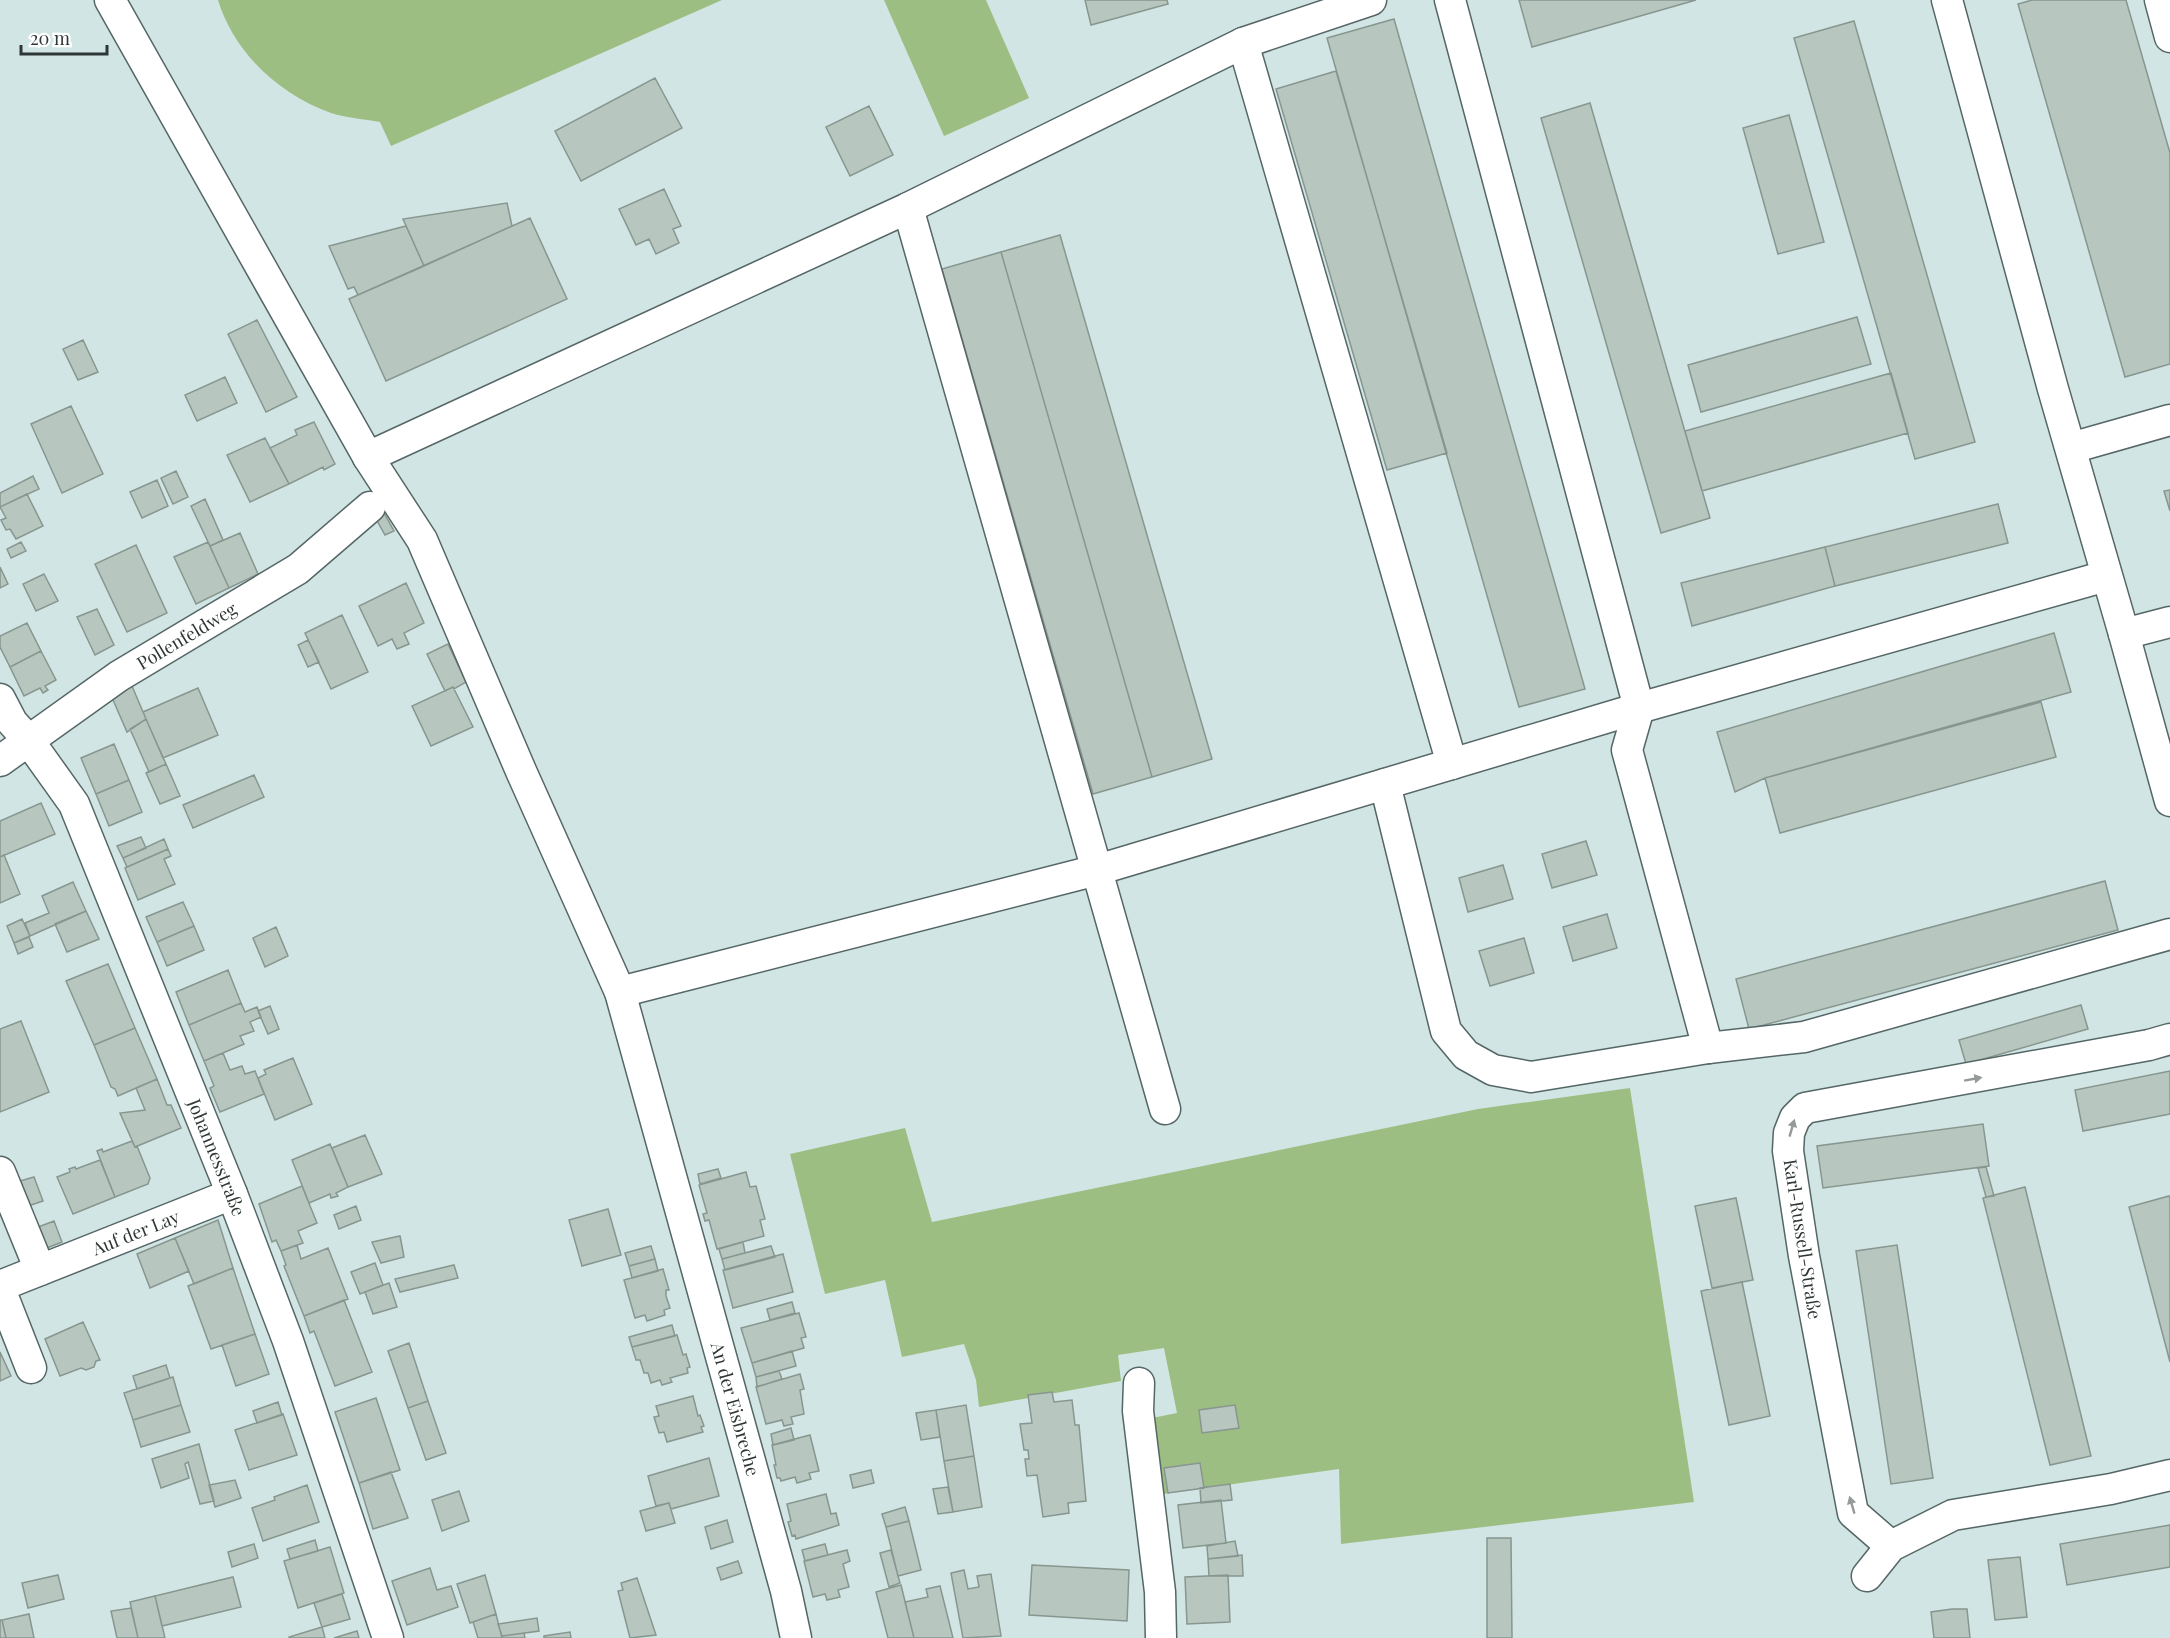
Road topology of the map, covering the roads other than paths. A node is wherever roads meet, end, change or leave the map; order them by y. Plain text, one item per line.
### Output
1 (110, 0) edge
2 (1371, 0) edge
3 (1450, 0) edge
4 (1947, 0) edge
5 (2160, 0) edge
6 (2170, 36) edge
7 (1243, 43) junction
8 (908, 208) junction
9 (2170, 420) edge
10 (2071, 448) junction
11 (368, 457) junction
12 (370, 507) dead end
13 (2106, 576) junction
14 (2170, 622) edge
15 (2124, 634) junction
16 (0, 699) edge
17 (1639, 708) junction
18 (29, 741) junction
19 (0, 760) edge
20 (1452, 764) junction
21 (1385, 784) junction
22 (2170, 801) edge
23 (1097, 870) junction
24 (2170, 934) edge
25 (620, 992) junction
26 (2170, 1039) edge
27 (1708, 1048) junction
28 (1165, 1109) dead end
29 (0, 1172) edge
30 (232, 1194) junction
31 (40, 1270) junction
32 (0, 1288) edge
33 (31, 1368) dead end
34 (1139, 1383) dead end
35 (2170, 1475) edge
36 (1891, 1546) junction
37 (1867, 1576) dead end
38 (388, 1638) edge
39 (796, 1638) edge
40 (1161, 1638) edge

1 - 11 street, An der Eisbreche
2 - 7 street
3 - 17 street
4 - 10 street
5 - 6 street
7 - 8 street
7 - 20 street
8 - 11 street
8 - 23 street
9 - 10 street
10 - 13 street
11 - 25 street, An der Eisbreche
12 - 18 street, Pollenfeldweg
13 - 15 street
13 - 17 street
14 - 15 street
15 - 22 street
16 - 18 street, Johannesstraße
17 - 20 street
17 - 27 street
18 - 19 street, Pollenfeldweg
18 - 30 street, Johannesstraße
20 - 21 street
21 - 23 street
21 - 27 street
23 - 25 street
23 - 28 street
24 - 27 street
25 - 39 street, An der Eisbreche
36 -> 26 street, Karl-Russell-Straße
29 - 31 street
30 - 31 street, Auf der Lay
30 - 38 street, Johannesstraße
31 - 32 street, Auf der Lay
32 - 33 street, Auf der Lay
34 - 40 street
35 - 36 street
36 - 37 street

